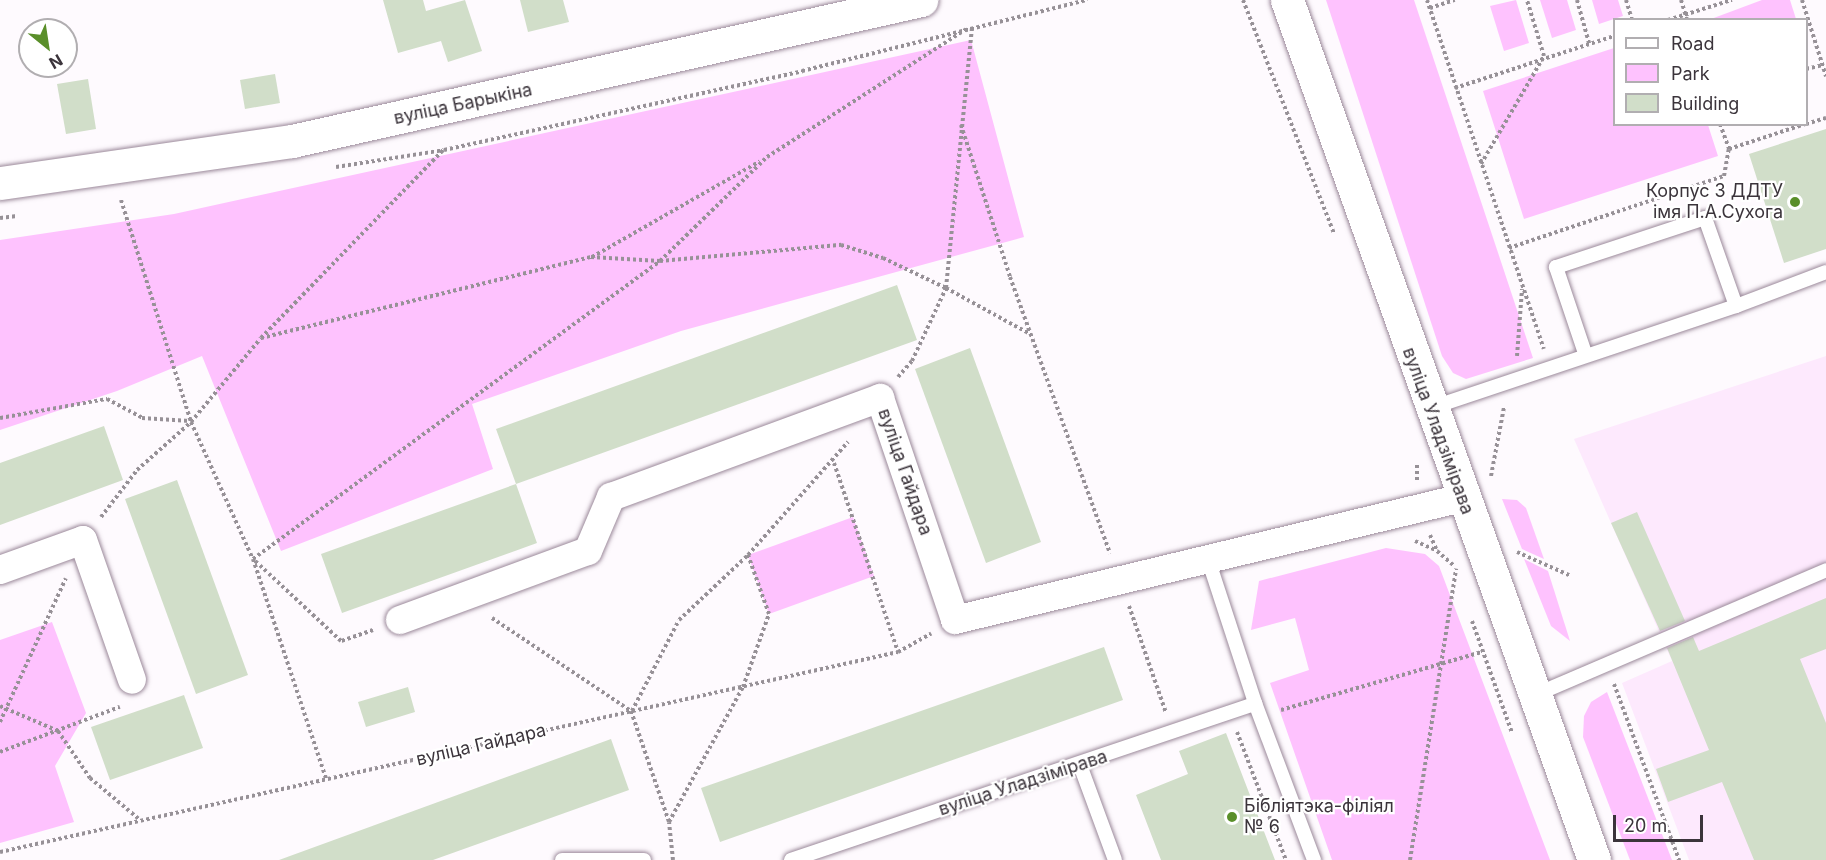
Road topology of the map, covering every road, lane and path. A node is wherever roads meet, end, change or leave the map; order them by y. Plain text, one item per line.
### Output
1 (921, 0) edge
2 (1088, 0) edge
3 (1243, 0) edge
4 (1287, 0) edge
5 (1427, 0) edge
6 (1455, 0) edge
7 (1527, 0) edge
8 (1577, 0) edge
9 (1626, 0) edge
10 (1681, 0) edge
11 (1732, 0) edge
12 (1802, 0) edge
13 (1430, 8) junction
14 (1685, 14) junction
15 (1631, 18) edge
16 (1674, 18) edge
17 (1686, 18) edge
18 (1806, 18) edge
19 (1808, 25) edge
20 (972, 26) junction
21 (1613, 36) edge
22 (1589, 43) junction
23 (1544, 56) junction
24 (1823, 64) junction
25 (1808, 68) edge
26 (1826, 76) edge
27 (1455, 88) junction
28 (1826, 118) edge
29 (961, 123) junction
30 (1808, 123) edge
31 (1721, 126) edge
32 (1800, 126) edge
33 (1729, 149) junction
34 (444, 150) junction
35 (767, 157) junction
36 (1480, 164) junction
37 (329, 168) dead end
38 (0, 183) edge
39 (133, 198) dead end
40 (121, 200) junction
41 (110, 202) dead end
42 (22, 215) dead end
43 (0, 218) edge
44 (1337, 241) dead end
45 (1509, 248) junction
46 (591, 257) junction
47 (660, 261) junction
48 (1826, 272) edge
49 (1522, 287) junction
50 (946, 288) junction
51 (1736, 306) junction
52 (1030, 334) junction
53 (261, 338) junction
54 (1585, 353) junction
55 (1517, 362) dead end
56 (1550, 367) junction
57 (1509, 379) junction
58 (880, 398) junction
59 (1429, 409) junction
60 (0, 418) edge
61 (191, 422) junction
62 (834, 463) junction
63 (1491, 480) dead end
64 (1461, 498) junction
65 (83, 540) junction
66 (1437, 551) dead end
67 (1520, 554) dead end
68 (748, 555) junction
69 (253, 559) junction
70 (1208, 560) junction
71 (0, 570) edge
72 (1826, 570) edge
73 (1569, 576) dead end
74 (1120, 580) junction
75 (461, 598) junction
76 (400, 620) joint
77 (955, 620) junction
78 (898, 652) junction
79 (1482, 652) dead end
80 (1440, 661) junction
81 (1613, 681) dead end
82 (743, 687) junction
83 (128, 693) joint
84 (1533, 696) junction
85 (1255, 704) junction
86 (0, 706) edge
87 (6, 708) junction
88 (632, 711) junction
89 (1278, 711) dead end
90 (0, 722) edge
91 (1235, 727) dead end
92 (58, 731) junction
93 (1172, 734) junction
94 (0, 752) edge
95 (1080, 765) junction
96 (326, 779) junction
97 (140, 820) junction
98 (669, 822) junction
99 (0, 852) edge
100 (567, 859) edge
101 (644, 860) edge
102 (673, 860) edge
103 (791, 860) edge
104 (1115, 860) edge
105 (1286, 860) edge
106 (1314, 860) edge
107 (1410, 860) edge
108 (1594, 860) edge
109 (1679, 860) edge

1 - 38 main road, вуліца Барыкіна
2 - 20 path
3 - 44 path
4 - 59 main road, вуліца Уладзімірава
5 - 13 path
6 - 13 path
7 - 23 path
8 - 22 path
9 - 15 path
10 - 14 path
11 - 14 path
12 - 18 path
13 - 27 path
14 - 16 path
14 - 17 path
19 - 24 path
20 - 29 path
20 - 34 path
20 - 35 path
21 - 22 path
22 - 23 path
23 - 27 path
23 - 36 path
24 - 25 path
24 - 26 path
27 - 36 path
28 - 30 path
29 - 50 path
29 - 52 path
31 - 33 path
32 - 33 path
33 - 45 path
34 - 37 path
34 - 53 path
35 - 46 path
35 - 47 path
36 - 45 path
39 - 40 path
40 - 41 path
40 - 61 path
42 - 43 path
45 - 49 path
46 - 47 path
46 - 53 path
47 - 50 path
47 - 69 path
48 - 51 lane
49 - 55 path
49 - 56 path
50 - 52 path
50 - 58 path
51 - 54 lane
51 - 54 lane
52 - 74 path
53 - 61 path
54 - 56 lane
56 - 57 lane
57 - 59 lane
57 - 63 path
58 - 62 path
58 - 75 street, вуліца Гайдара
58 - 77 street, вуліца Гайдара
59 - 64 main road, вуліца Уладзімірава
60 - 61 path
61 - 65 path
61 - 69 path
62 - 68 path
62 - 78 path
64 - 70 street
64 - 84 main road, вуліца Уладзімірава
65 - 71 street
65 - 83 street
65 - 87 path
66 - 80 path
67 - 73 path
68 - 82 path
68 - 88 path
69 - 76 path
69 - 96 path
70 - 74 street
70 - 85 lane
72 - 84 lane
74 - 77 street
74 - 93 path
75 - 76 street, вуліца Гайдара
75 - 88 path
77 - 78 path, вуліца Гайдара
78 - 82 path, вуліца Гайдара
79 - 80 path
80 - 89 path
80 - 107 path
81 - 109 path
82 - 88 path, вуліца Гайдара
82 - 98 path
83 - 92 path
84 - 108 main road, вуліца Уладзімірава
85 - 93 lane, вуліца Уладзімірава
85 - 106 lane
86 - 87 path
87 - 90 path
87 - 92 path
88 - 96 path, вуліца Гайдара
88 - 98 path
91 - 105 path
92 - 94 path
92 - 97 path
93 - 95 lane, вуліца Уладзімірава
95 - 103 lane, вуліца Уладзімірава
95 - 104 lane
96 - 97 path, вуліца Гайдара
97 - 99 path, вуліца Гайдара
98 - 102 path
100 - 101 lane

